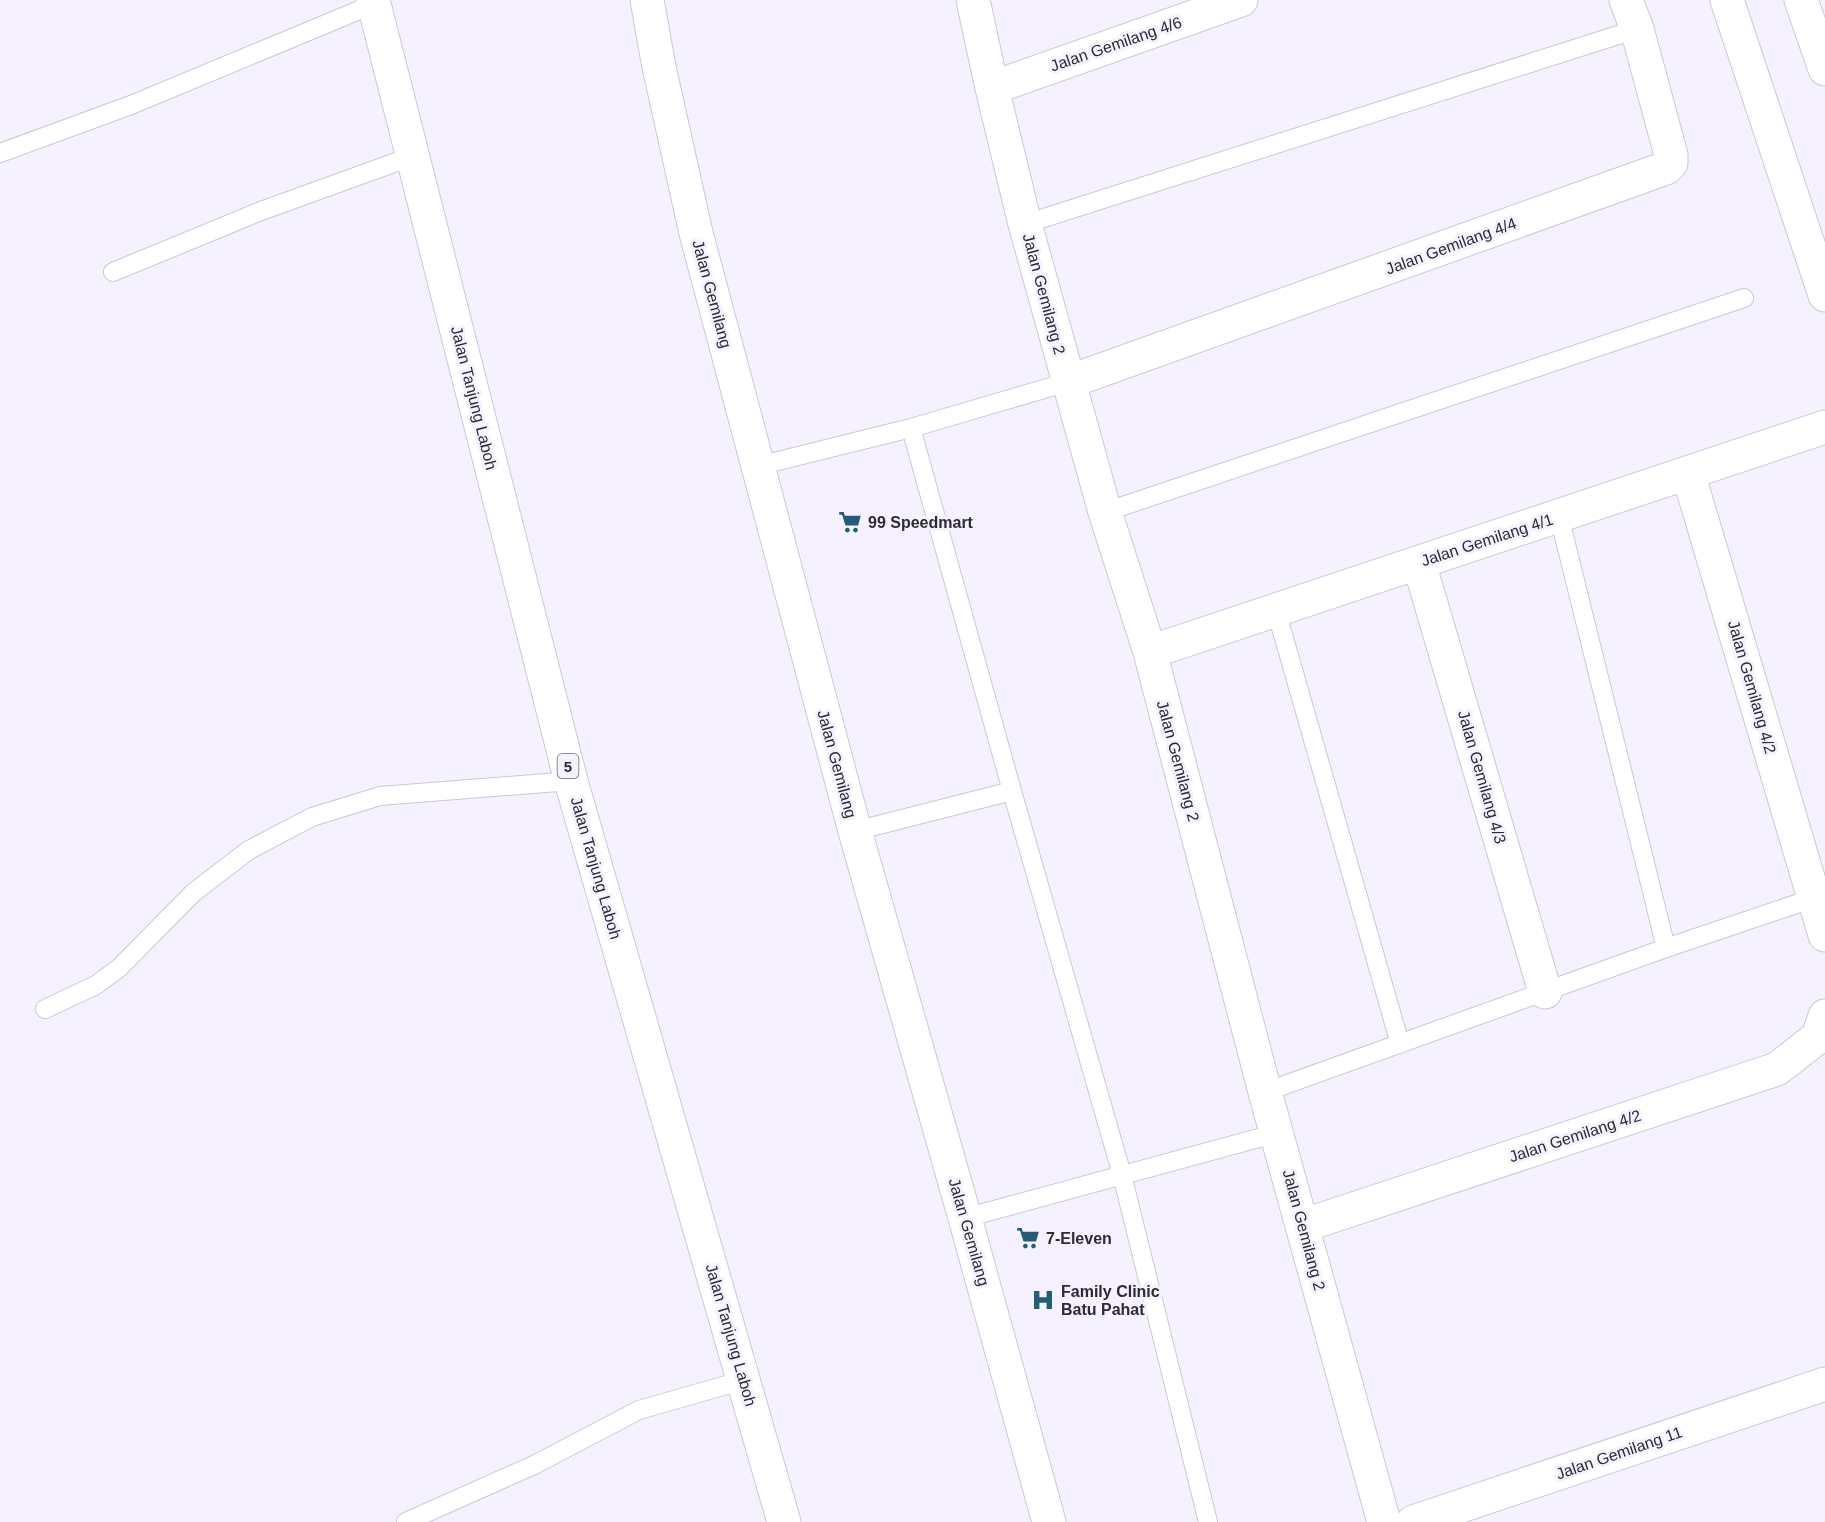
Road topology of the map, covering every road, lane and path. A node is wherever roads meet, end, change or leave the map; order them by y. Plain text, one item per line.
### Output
1 (647, 0) edge
2 (973, 0) edge
3 (1241, 0) edge
4 (1727, 0) edge
5 (1802, 0) edge
6 (374, 2) edge
7 (1632, 14) edge
8 (1825, 69) edge
9 (992, 88) junction
10 (0, 153) edge
11 (413, 156) junction
12 (1025, 224) junction
13 (113, 272) dead end
14 (1825, 295) edge
15 (1744, 298) dead end
16 (1068, 382) junction
17 (1825, 427) edge
18 (911, 428) junction
19 (758, 466) junction
20 (1688, 473) junction
21 (1105, 512) junction
22 (1559, 516) junction
23 (1419, 562) junction
24 (1276, 610) junction
25 (1150, 652) junction
26 (572, 781) junction
27 (1012, 791) junction
28 (855, 831) junction
29 (1814, 898) junction
30 (1825, 935) edge
31 (1666, 948) junction
32 (1545, 992) junction
33 (45, 1009) dead end
34 (1825, 1016) edge
35 (1400, 1044) junction
36 (1265, 1092) junction
37 (1277, 1133) junction
38 (1122, 1175) junction
39 (965, 1218) junction
40 (1302, 1227) junction
41 (744, 1380) junction
42 (1822, 1394) edge
43 (406, 1522) edge
44 (784, 1522) edge
45 (1049, 1522) edge
46 (1208, 1522) edge
47 (1384, 1522) edge
48 (1413, 1522) edge

1 - 19 main road, Jalan Gemilang
2 - 9 main road, Jalan Gemilang 2
3 - 9 main road, Jalan Gemilang 4/6
4 - 14 main road
5 - 8 main road
6 - 10 lane
6 - 11 main road, Jalan Tanjung Laboh / 5
7 - 12 lane
7 - 16 main road, Jalan Gemilang 4/4
9 - 12 main road, Jalan Gemilang 2
11 - 13 lane
11 - 26 main road, Jalan Tanjung Laboh / 5
12 - 16 main road, Jalan Gemilang 2
15 - 21 lane
16 - 18 lane
16 - 21 main road, Jalan Gemilang 2
17 - 20 main road, Jalan Gemilang 4/1
18 - 19 lane
18 - 27 lane
19 - 28 main road, Jalan Gemilang
20 - 22 main road, Jalan Gemilang 4/1
20 - 29 main road, Jalan Gemilang 4/2
21 - 25 main road, Jalan Gemilang 2
22 - 23 main road, Jalan Gemilang 4/1
22 - 31 lane
23 - 24 main road, Jalan Gemilang 4/1
23 - 32 main road, Jalan Gemilang 4/3
24 - 25 main road, Jalan Gemilang 4/1
24 - 35 lane
25 - 36 main road, Jalan Gemilang 2
26 - 33 lane
26 - 41 main road, Jalan Tanjung Laboh / 5
27 - 28 lane
27 - 38 lane
28 - 39 main road, Jalan Gemilang
29 - 30 main road, Jalan Gemilang 4/2
29 - 31 lane
31 - 32 lane
32 - 35 lane
34 - 40 main road, Jalan Gemilang 4/2
35 - 36 lane
36 - 37 main road, Jalan Gemilang 2
37 - 38 lane
37 - 40 main road, Jalan Gemilang 2
38 - 39 lane
38 - 46 lane
39 - 45 main road, Jalan Gemilang
40 - 47 main road, Jalan Gemilang 2
41 - 43 lane
41 - 44 main road, Jalan Tanjung Laboh / 5
42 - 48 main road, Jalan Gemilang 11

